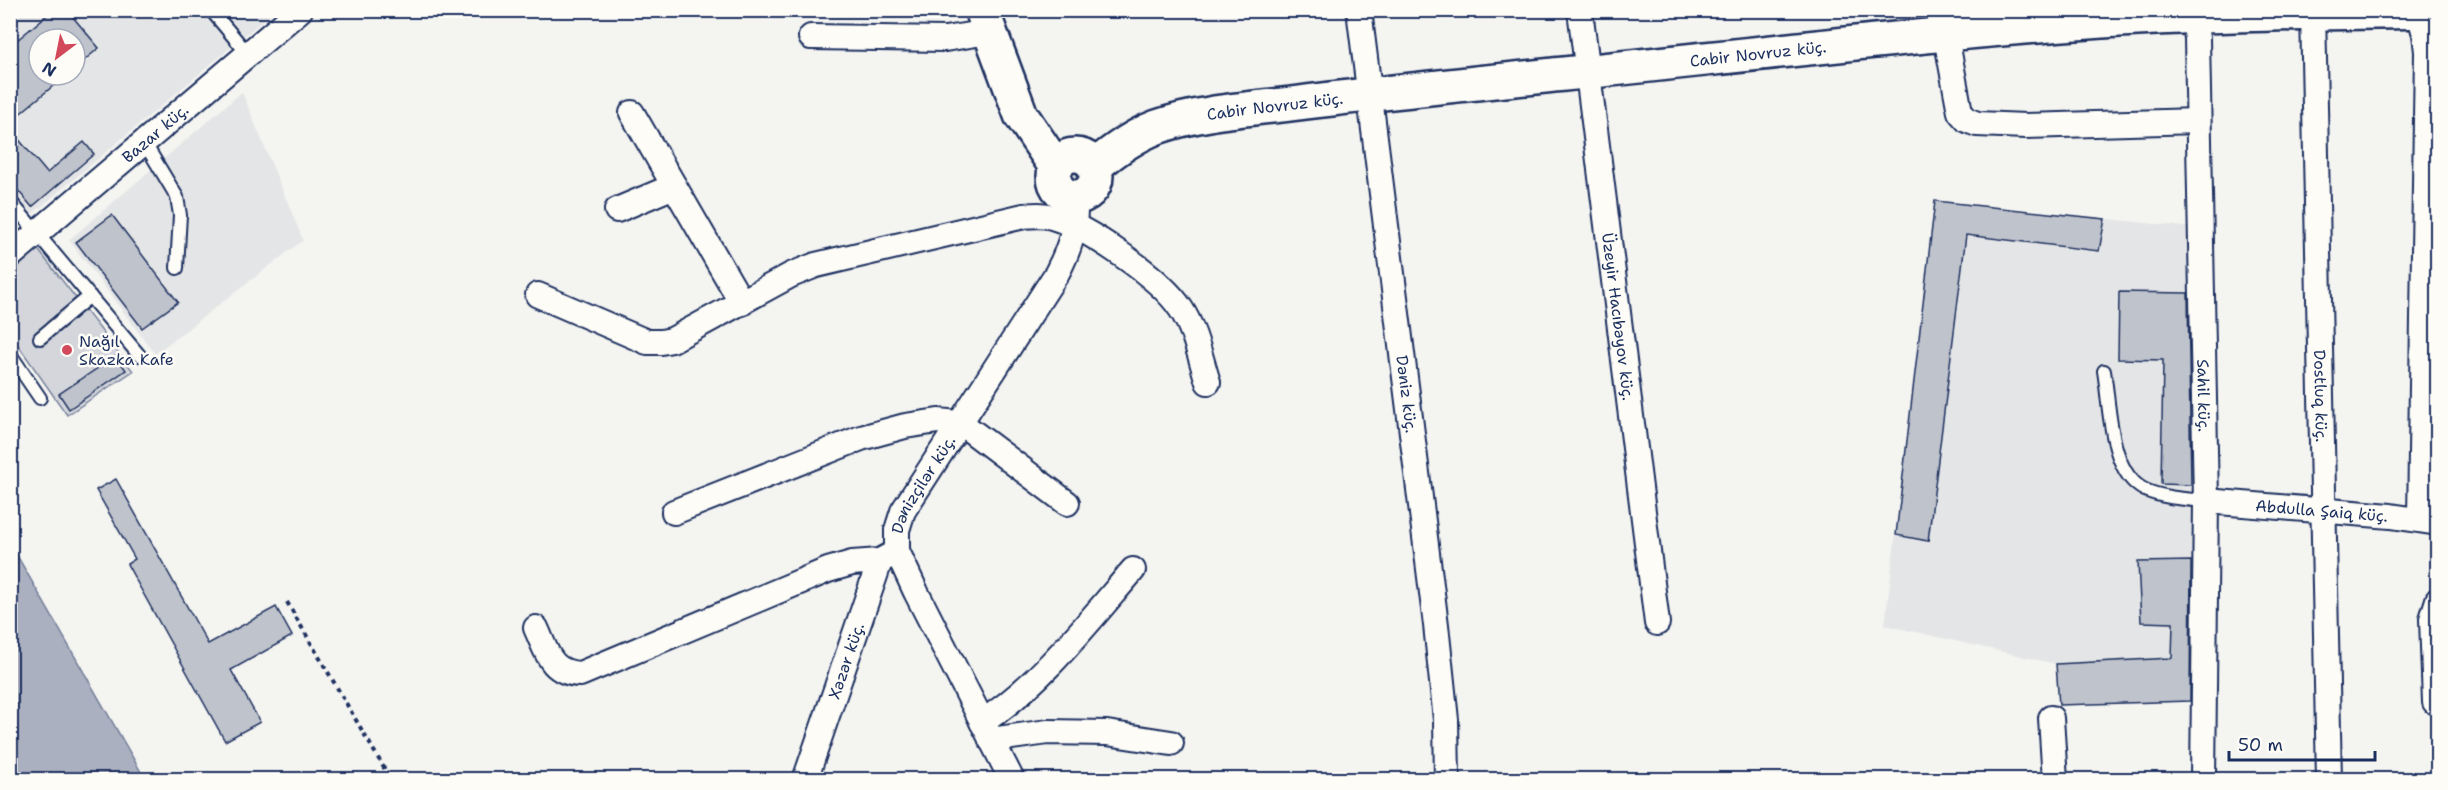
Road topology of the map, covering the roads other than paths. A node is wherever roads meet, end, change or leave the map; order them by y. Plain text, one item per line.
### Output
1 (212, 10) edge
2 (300, 10) edge
3 (1359, 10) edge
4 (1580, 10) edge
5 (2418, 11) edge
6 (2438, 11) edge
7 (2313, 12) edge
8 (2193, 14) edge
9 (986, 21) edge
10 (1943, 22) edge
11 (811, 37) dead end
12 (248, 54) junction
13 (1588, 72) junction
14 (1369, 94) junction
15 (632, 113) dead end
16 (2198, 121) junction
17 (144, 142) junction
18 (1056, 166) junction
19 (1094, 167) junction
20 (674, 186) junction
21 (10, 201) edge
22 (617, 210) dead end
23 (1074, 212) junction
24 (37, 232) junction
25 (10, 256) edge
26 (177, 268) dead end
27 (538, 295) dead end
28 (90, 296) junction
29 (742, 303) junction
30 (40, 338) dead end
31 (10, 354) edge
32 (139, 355) dead end
33 (2104, 370) dead end
34 (1208, 381) dead end
35 (40, 398) dead end
36 (958, 423) junction
37 (2206, 501) junction
38 (1067, 503) dead end
39 (2325, 511) junction
40 (674, 512) dead end
41 (2429, 521) edge
42 (889, 556) junction
43 (1133, 570) dead end
44 (2438, 600) edge
45 (1657, 623) dead end
46 (536, 628) dead end
47 (2436, 702) dead end
48 (2051, 718) dead end
49 (987, 731) junction
50 (1171, 743) dead end
51 (806, 780) edge
52 (1012, 780) edge
53 (1447, 780) edge
54 (2055, 780) edge
55 (2203, 780) edge
56 (2330, 780) edge

1 - 12 lane
2 - 12 street, Bazar küç.
3 - 14 street, Dәniz küç.
4 - 13 street, Üzeyir Hacıbəyov küç.
5 - 6 main road, Cabir Novruz küç.
5 - 7 main road, Cabir Novruz küç.
5 - 41 street
7 - 8 main road, Cabir Novruz küç.
7 - 39 street, Dostluq küç.
8 - 10 main road, Cabir Novruz küç.
8 - 16 street, Sahil küç.
9 - 11 street
9 - 18 main road
10 - 13 main road, Cabir Novruz küç.
10 - 16 street
12 - 17 street, Bazar küç.
13 - 14 main road, Cabir Novruz küç.
13 - 45 street, Üzeyir Hacıbəyov küç.
14 - 19 main road, Cabir Novruz küç.
14 - 53 street, Dәniz küç.
15 - 20 street
16 - 37 street, Sahil küç.
17 - 24 street, Bazar küç.
17 - 26 lane
18 - 19 main road
18 - 23 main road
19 - 23 main road
20 - 22 street
20 - 29 street
21 - 24 lane
23 - 29 street
23 - 34 street
23 - 36 street, Dәnizçilәr küç.
24 - 25 street, Bazar küç.
24 - 28 lane
27 - 29 street
28 - 30 lane
28 - 32 lane
31 - 35 lane
33 - 37 lane
36 - 38 street
36 - 40 street
36 - 42 street, Dәnizçilәr küç.
37 - 39 street, Abdulla Şaiq küç.
37 - 55 street, Sahil küç.
39 - 41 street, Abdulla Şaiq küç.
39 - 56 street, Dostluq küç.
42 - 46 street
42 - 49 street, Dәnizçilәr küç.
42 - 51 street, Xəzər küç.
43 - 49 street
44 - 47 street
48 - 54 street
49 - 50 street
49 - 52 street, Dәnizçilәr küç.

